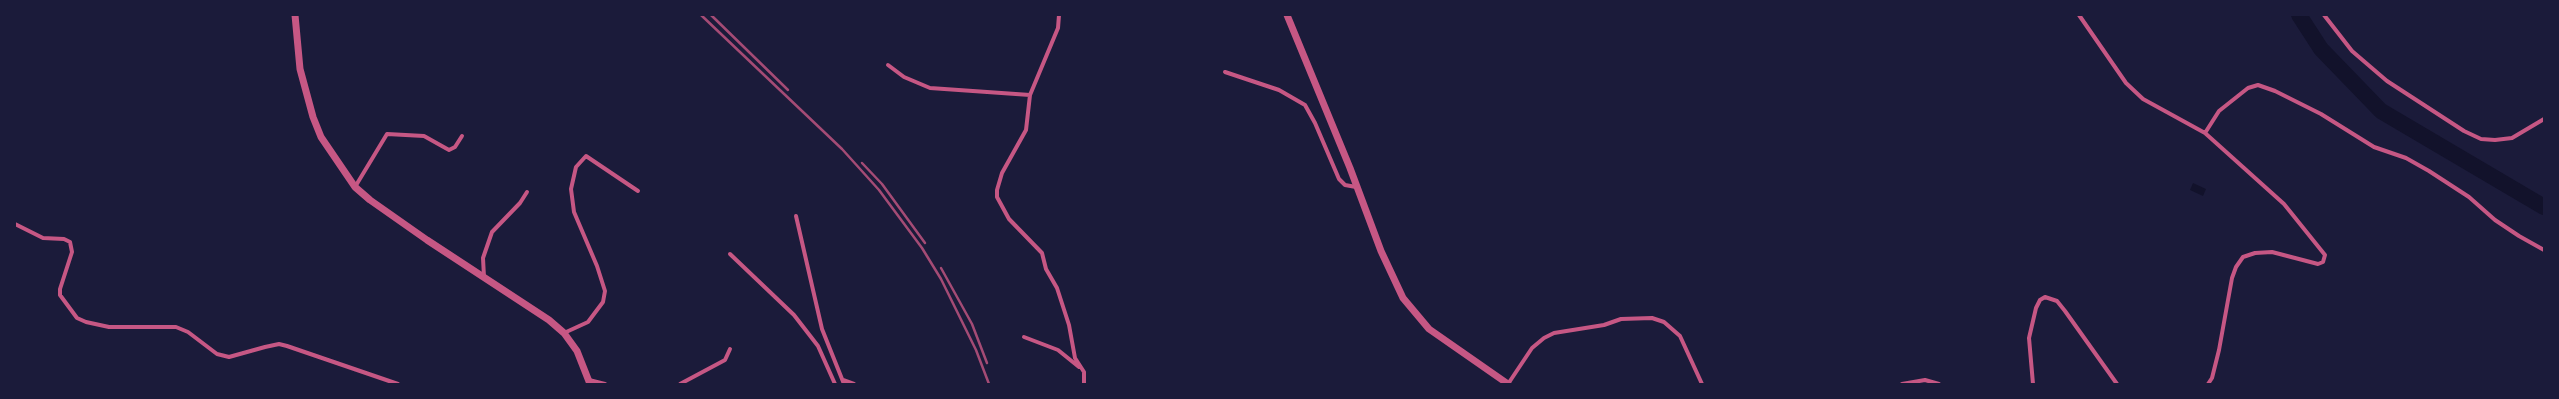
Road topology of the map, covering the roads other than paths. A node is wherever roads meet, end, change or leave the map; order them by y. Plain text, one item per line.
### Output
1 (295, 15) edge
2 (1059, 15) edge
3 (1287, 15) edge
4 (2079, 15) edge
5 (2324, 15) edge
6 (888, 65) dead end
7 (1225, 72) dead end
8 (1030, 95) junction
9 (2544, 119) edge
10 (2205, 133) junction
11 (462, 136) dead end
12 (355, 187) junction
13 (1356, 187) junction
14 (638, 190) dead end
15 (527, 192) dead end
16 (796, 216) dead end
17 (15, 224) edge
18 (2544, 250) edge
19 (730, 254) dead end
20 (484, 277) junction
21 (564, 334) junction
22 (1024, 337) dead end
23 (730, 349) dead end
24 (1084, 372) junction
25 (590, 382) edge
26 (844, 382) edge
27 (398, 384) edge
28 (605, 384) edge
29 (680, 384) edge
30 (835, 384) edge
31 (854, 384) edge
32 (1084, 384) edge
33 (1508, 384) edge
34 (1702, 384) edge
35 (1902, 384) edge
36 (1939, 384) edge
37 (2033, 384) edge
38 (2117, 384) edge
39 (2208, 384) edge

1 - 12 street
2 - 8 street
3 - 13 street
4 - 10 street
5 - 9 street
6 - 8 street
7 - 13 street
8 - 24 street
10 - 18 street
10 - 39 street
11 - 12 street
12 - 20 street
13 - 33 street
14 - 21 street
15 - 20 street
16 - 26 street
17 - 27 street
19 - 30 street
20 - 21 street
21 - 25 street
22 - 24 street
23 - 29 street
24 - 32 street
25 - 28 street
26 - 31 street
33 - 34 street
35 - 36 street
37 - 38 street

